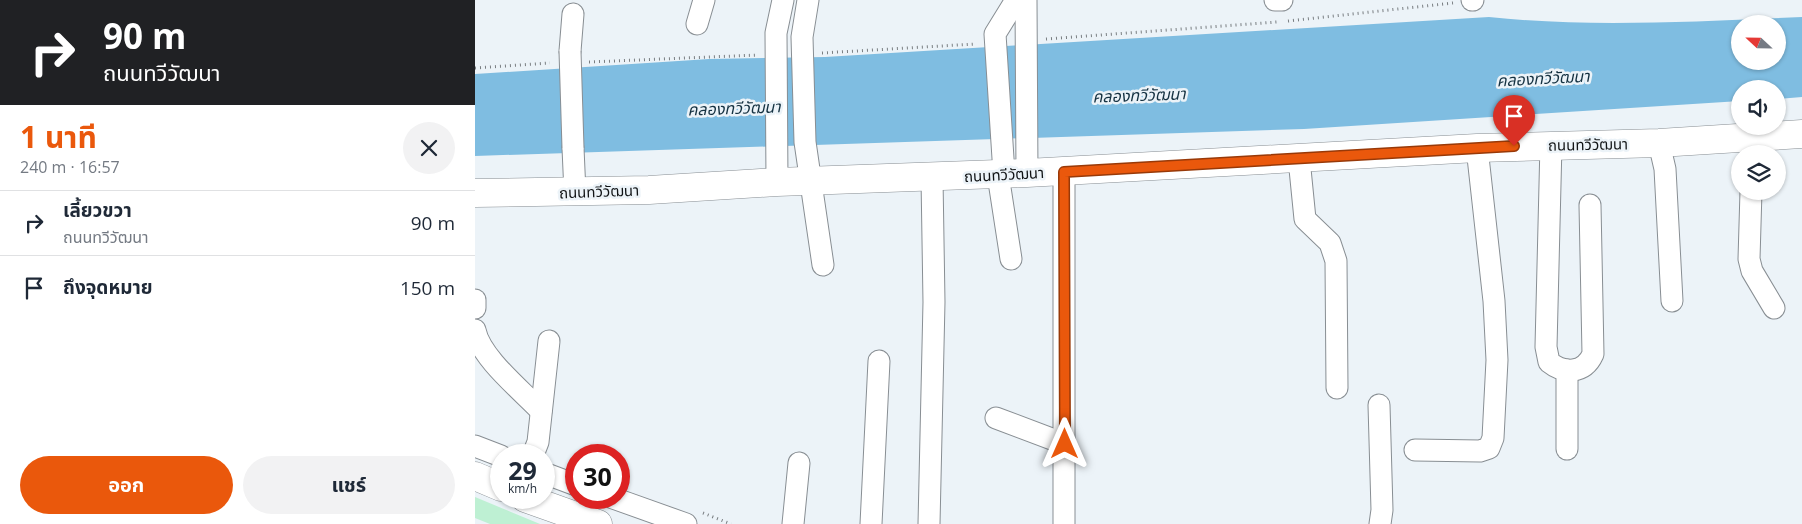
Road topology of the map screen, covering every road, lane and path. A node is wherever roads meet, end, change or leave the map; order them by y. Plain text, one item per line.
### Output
1 (704, 0) edge
2 (783, 0) edge
3 (808, 0) edge
4 (1016, 0) edge
5 (1026, 0) edge
6 (1275, 0) edge
7 (1282, 0) edge
8 (573, 14) dead end
9 (697, 24) dead end
10 (986, 39) junction
11 (821, 53) dead end
12 (753, 55) dead end
13 (570, 59) junction
14 (475, 68) edge
15 (1802, 134) edge
16 (1659, 143) junction
17 (1551, 144) junction
18 (1754, 145) edge
19 (1477, 148) junction
20 (1299, 159) junction
21 (1064, 172) junction
22 (1010, 174) junction
23 (932, 178) junction
24 (777, 182) junction
25 (809, 182) junction
26 (475, 193) edge
27 (575, 193) junction
28 (1751, 200) edge
29 (1590, 204) dead end
30 (1011, 259) dead end
31 (823, 265) dead end
32 (475, 300) edge
33 (1672, 301) dead end
34 (475, 308) edge
35 (1774, 308) dead end
36 (475, 330) edge
37 (549, 341) dead end
38 (879, 361) dead end
39 (1567, 370) junction
40 (1337, 388) dead end
41 (1379, 405) dead end
42 (541, 411) junction
43 (996, 418) dead end
44 (536, 444) edge
45 (1065, 444) junction
46 (475, 446) edge
47 (1567, 449) dead end
48 (1415, 450) dead end
49 (490, 452) edge
50 (799, 463) dead end
51 (475, 476) edge
52 (490, 482) edge
53 (630, 504) edge
54 (555, 508) edge
55 (598, 524) edge
56 (686, 524) edge
57 (793, 524) edge
58 (871, 524) edge
59 (929, 524) edge
60 (1064, 524) edge
61 (1379, 524) edge

1 - 9 street
2 - 24 street
3 - 25 street
4 - 10 street
5 - 22 street
6 - 7 street
8 - 13 street
10 - 11 path
10 - 22 street
12 - 13 path
13 - 14 path
13 - 27 street, bridge
15 - 18 main road, ถนนทวีวัฒนา
16 - 17 main road, ถนนทวีวัฒนา
16 - 18 main road, ถนนทวีวัฒนา
16 - 33 street
17 - 19 main road, ถนนทวีวัฒนา
17 - 39 street
19 - 20 main road, ถนนทวีวัฒนา
19 - 48 street
20 - 21 main road, ถนนทวีวัฒนา
20 - 40 street
21 - 22 main road, ถนนทวีวัฒนา
21 - 45 street
22 - 23 main road, ถนนทวีวัฒนา
22 - 30 street
23 - 25 main road, ถนนทวีวัฒนา
23 - 59 street
24 - 25 main road, ถนนทวีวัฒนา
24 - 27 main road, ถนนทวีวัฒนา
25 - 31 street
26 - 27 main road, ถนนทวีวัฒนา
28 - 35 street
29 - 39 street
32 - 34 street
36 - 42 street
37 - 42 street
38 - 58 street
39 - 47 street
41 - 61 street
42 - 44 street
43 - 45 street
45 - 60 street
46 - 49 street
50 - 57 street
51 - 52 main road
53 - 56 street
54 - 55 main road

